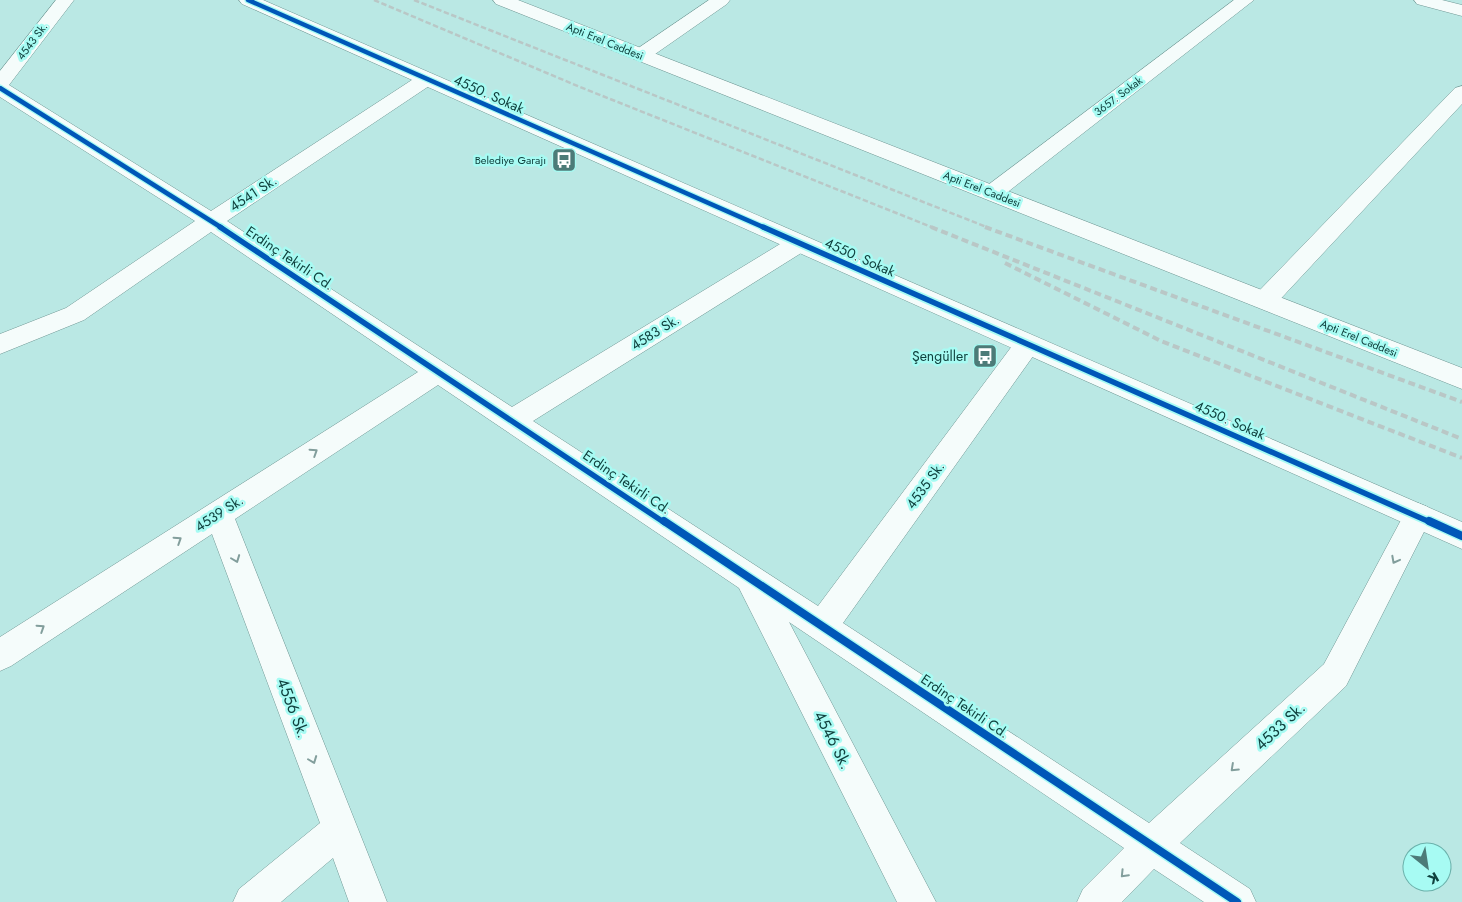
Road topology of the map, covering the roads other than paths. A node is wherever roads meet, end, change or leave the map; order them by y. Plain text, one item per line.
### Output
1 (248, 0) edge
2 (502, 0) edge
3 (721, 0) edge
4 (1245, 0) edge
5 (1423, 0) edge
6 (55, 3) edge
7 (1462, 11) edge
8 (641, 55) junction
9 (425, 80) junction
10 (0, 84) edge
11 (0, 88) edge
12 (1462, 92) edge
13 (992, 192) junction
14 (211, 221) junction
15 (798, 244) junction
16 (1265, 300) junction
17 (0, 344) edge
18 (1027, 344) junction
19 (438, 372) junction
20 (1462, 379) edge
21 (512, 420) junction
22 (219, 514) junction
23 (1418, 516) junction
24 (1462, 536) edge
25 (749, 578) junction
26 (822, 626) junction
27 (0, 655) edge
28 (340, 829) junction
29 (1152, 845) junction
30 (252, 902) edge
31 (368, 902) edge
32 (917, 902) edge
33 (1096, 902) edge
34 (1237, 902) edge

1 - 9 street, 4550. Sokak
2 - 8 street, Apti Erel Caddesi
3 - 8 street
4 - 13 street, 3657. Sokak
5 - 7 street
6 - 10 street, 4543 Sk.
8 - 13 street, Apti Erel Caddesi
9 - 14 street, 4541 Sk.
9 - 15 street, 4550. Sokak
11 - 14 street, Erdinç Tekirli Cd.
12 - 16 street
13 - 16 street, Apti Erel Caddesi
14 - 17 street, 4541 Sk.
14 - 19 street, Erdinç Tekirli Cd.
15 - 18 street, 4550. Sokak
15 - 21 street, 4583 Sk.
16 - 20 street, Apti Erel Caddesi
18 - 23 street, 4550. Sokak
18 - 26 street, 4535 Sk.
19 - 21 street, Erdinç Tekirli Cd.
22 -> 19 street, 4539 Sk.
21 - 25 street, Erdinç Tekirli Cd.
27 -> 22 street, 4539 Sk.
22 -> 28 street, 4556 Sk.
23 - 24 street, 4550. Sokak
23 -> 29 street, 4533 Sk.
25 - 26 street, Erdinç Tekirli Cd.
25 - 32 street, 4546 Sk.
26 - 29 street, Erdinç Tekirli Cd.
28 - 30 street
28 - 31 street, 4556 Sk.
29 -> 33 street, 4533 Sk.
29 - 34 street, Erdinç Tekirli Cd.

